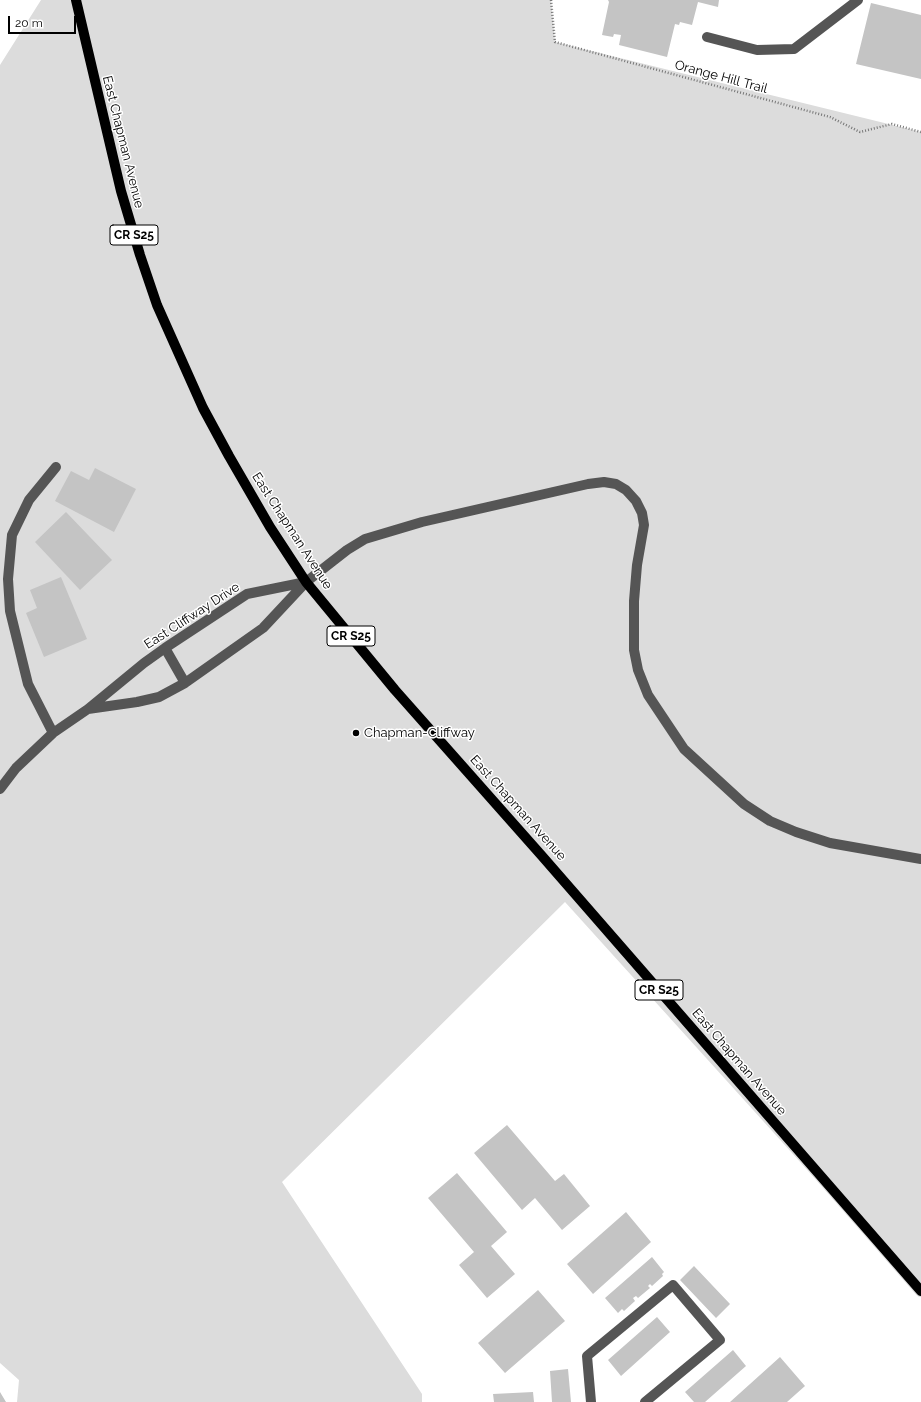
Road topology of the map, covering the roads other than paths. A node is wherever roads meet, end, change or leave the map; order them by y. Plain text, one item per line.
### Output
1 (76, 0) edge
2 (858, 0) edge
3 (707, 37) dead end
4 (56, 467) dead end
5 (306, 582) junction
6 (165, 648) junction
7 (185, 683) junction
8 (88, 709) junction
9 (53, 733) junction
10 (0, 789) edge
11 (921, 859) edge
12 (921, 1291) edge
13 (591, 1402) edge
14 (645, 1402) edge

1 - 5 main road, East Chapman Avenue / CR S25
2 - 3 street
4 - 9 street
5 - 6 street, East Cliffway Drive
5 - 7 street, East Cliffway Drive
5 - 11 street
5 - 12 main road, East Chapman Avenue / CR S25
6 - 7 street
6 - 8 street, East Cliffway Drive
7 - 8 street, East Cliffway Drive
8 - 9 street, East Cliffway Drive
9 - 10 street, East Cliffway Drive
13 - 14 street

